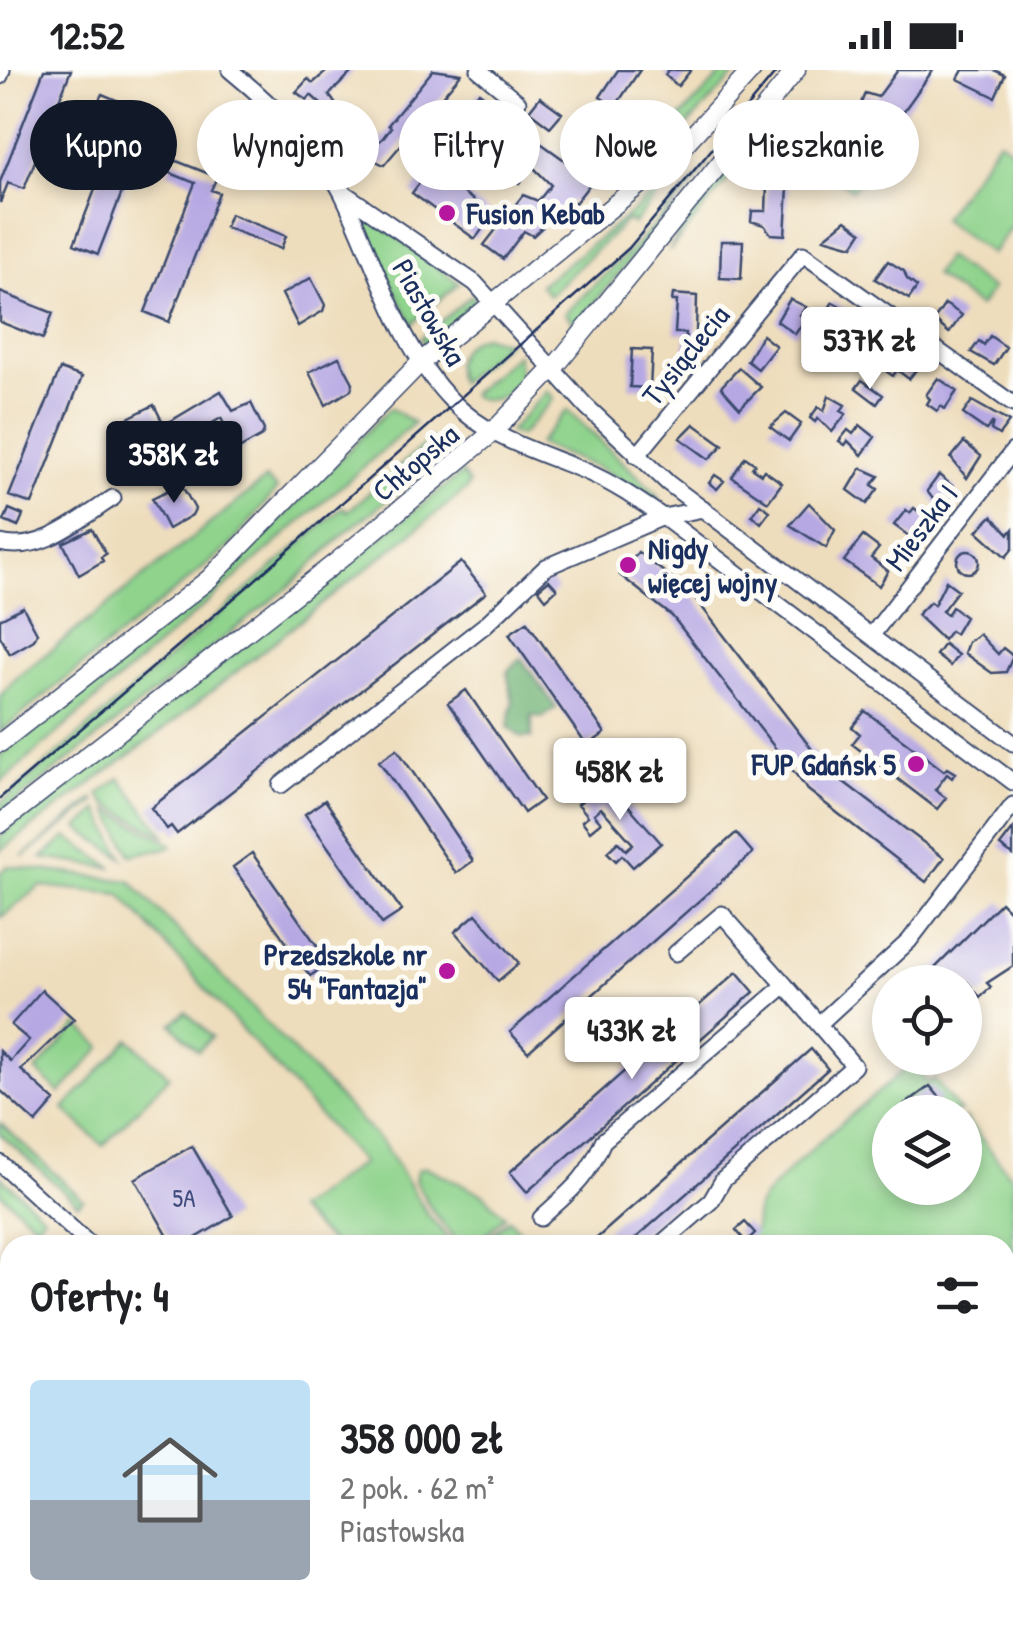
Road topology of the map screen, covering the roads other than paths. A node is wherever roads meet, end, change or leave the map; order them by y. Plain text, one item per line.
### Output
1 (230, 70) edge
2 (479, 70) edge
3 (752, 70) edge
4 (796, 70) edge
5 (262, 100) edge
6 (516, 100) edge
7 (340, 190) joint
8 (493, 302) junction
9 (422, 362) junction
10 (553, 369) junction
11 (1013, 404) edge
12 (492, 434) junction
13 (1013, 451) edge
14 (637, 456) junction
15 (668, 483) junction
16 (113, 498) dead end
17 (703, 509) junction
18 (663, 517) junction
19 (0, 543) edge
20 (872, 635) junction
21 (1013, 743) edge
22 (0, 744) edge
23 (1013, 782) edge
24 (281, 785) dead end
25 (1013, 805) edge
26 (0, 824) edge
27 (676, 953) dead end
28 (785, 985) junction
29 (819, 1024) junction
30 (0, 1164) edge
31 (541, 1218) dead end
32 (79, 1235) edge
33 (672, 1235) edge

1 - 5 street, Piastowska
2 - 6 street
3 - 8 main road, Chłopska
4 - 10 main road, Chłopska
7 - 8 street, Piastowska
7 - 9 street, Piastowska
8 - 9 main road, Chłopska
8 - 10 street, Piastowska
9 - 12 street, Piastowska
9 - 22 main road, Chłopska
10 - 12 main road, Chłopska
10 - 14 street, Piastowska
11 - 14 street, Tysiąclecia
12 - 18 street, Piastowska
12 - 26 main road, Chłopska
13 - 20 street, Mieszka I
14 - 15 street, Piastowska
15 - 17 street, Piastowska
15 - 18 street
16 - 19 street
17 - 18 street
17 - 20 street, Piastowska
18 - 23 street, Piastowska
18 - 24 street
20 - 21 street, Piastowska
25 - 29 street
27 - 28 street
28 - 29 street
28 - 31 street
29 - 33 street
30 - 32 street

